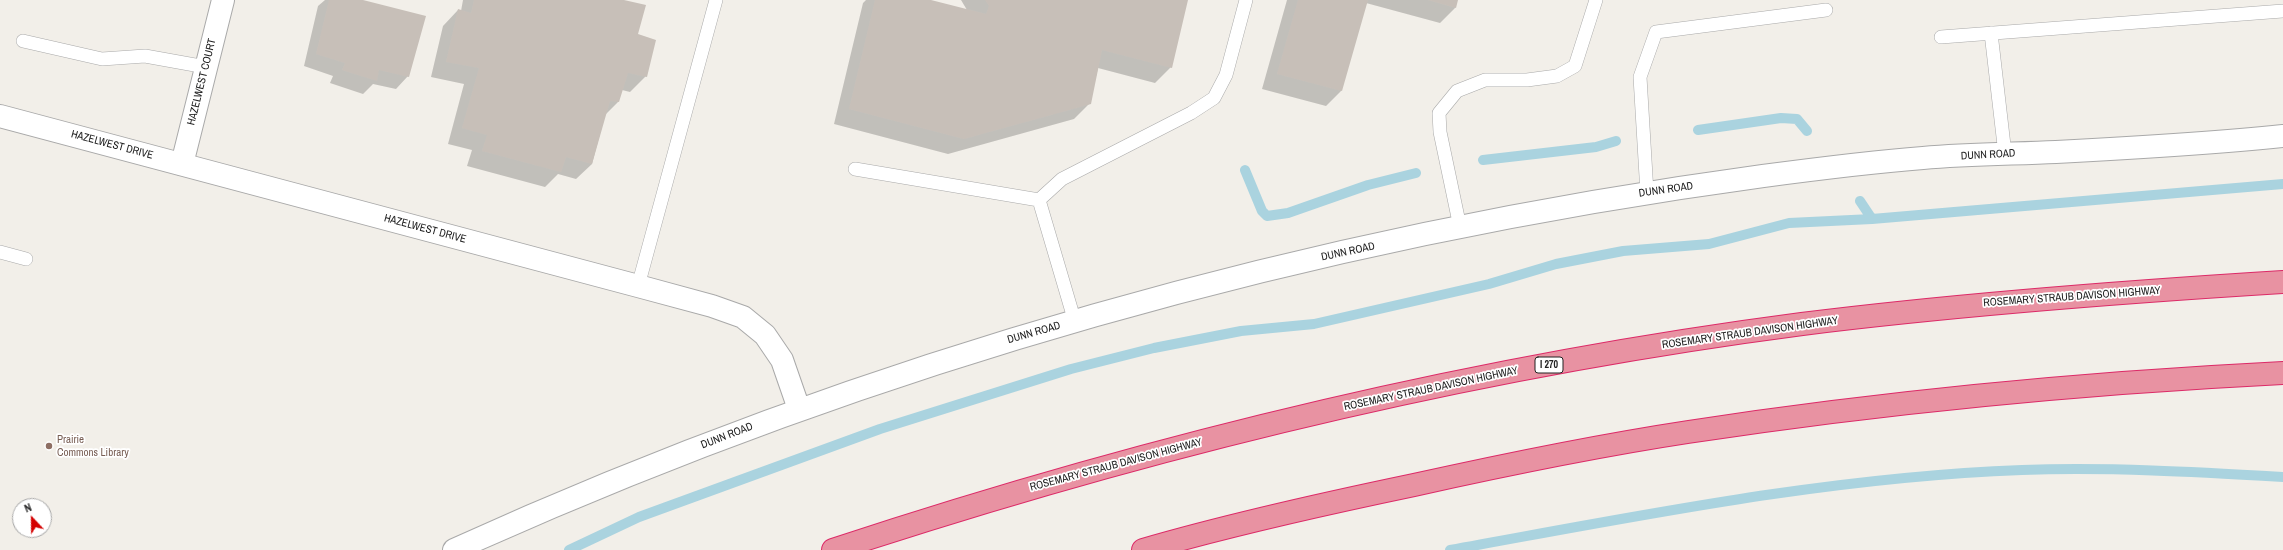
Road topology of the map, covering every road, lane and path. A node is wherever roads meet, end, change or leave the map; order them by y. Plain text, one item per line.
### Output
1 (223, 0) edge
2 (716, 0) edge
3 (1246, 0) edge
4 (1596, 0) edge
5 (1826, 10) dead end
6 (2283, 11) edge
7 (1991, 33) junction
8 (1941, 36) dead end
9 (23, 41) dead end
10 (206, 67) junction
11 (0, 116) edge
12 (2283, 136) edge
13 (2005, 154) junction
14 (182, 164) junction
15 (855, 169) dead end
16 (1647, 193) junction
17 (1039, 200) junction
18 (1460, 227) junction
19 (0, 252) edge
20 (26, 258) dead end
21 (2283, 282) edge
22 (638, 286) junction
23 (1075, 322) junction
24 (2283, 373) edge
25 (799, 409) junction
26 (454, 550) edge
27 (833, 550) edge
28 (1143, 550) edge

1 - 10 street, HAZELWEST COURT
2 - 22 lane
3 - 17 lane
4 - 18 lane
5 - 16 lane
6 - 7 lane
7 - 8 lane
7 - 13 lane
9 - 10 lane
10 - 14 street, HAZELWEST COURT
11 - 14 street, HAZELWEST DRIVE
12 - 13 street, DUNN ROAD
13 - 16 street, DUNN ROAD
14 - 22 street, HAZELWEST DRIVE
15 - 17 lane
16 - 18 street, DUNN ROAD
17 - 23 lane
18 - 23 street, DUNN ROAD
19 - 20 lane
21 - 27 highway, ROSEMARY STRAUB DAVISON HIGHWAY / I 270
22 - 25 street, HAZELWEST DRIVE
23 - 25 street, DUNN ROAD
24 - 28 highway
25 - 26 street, DUNN ROAD

